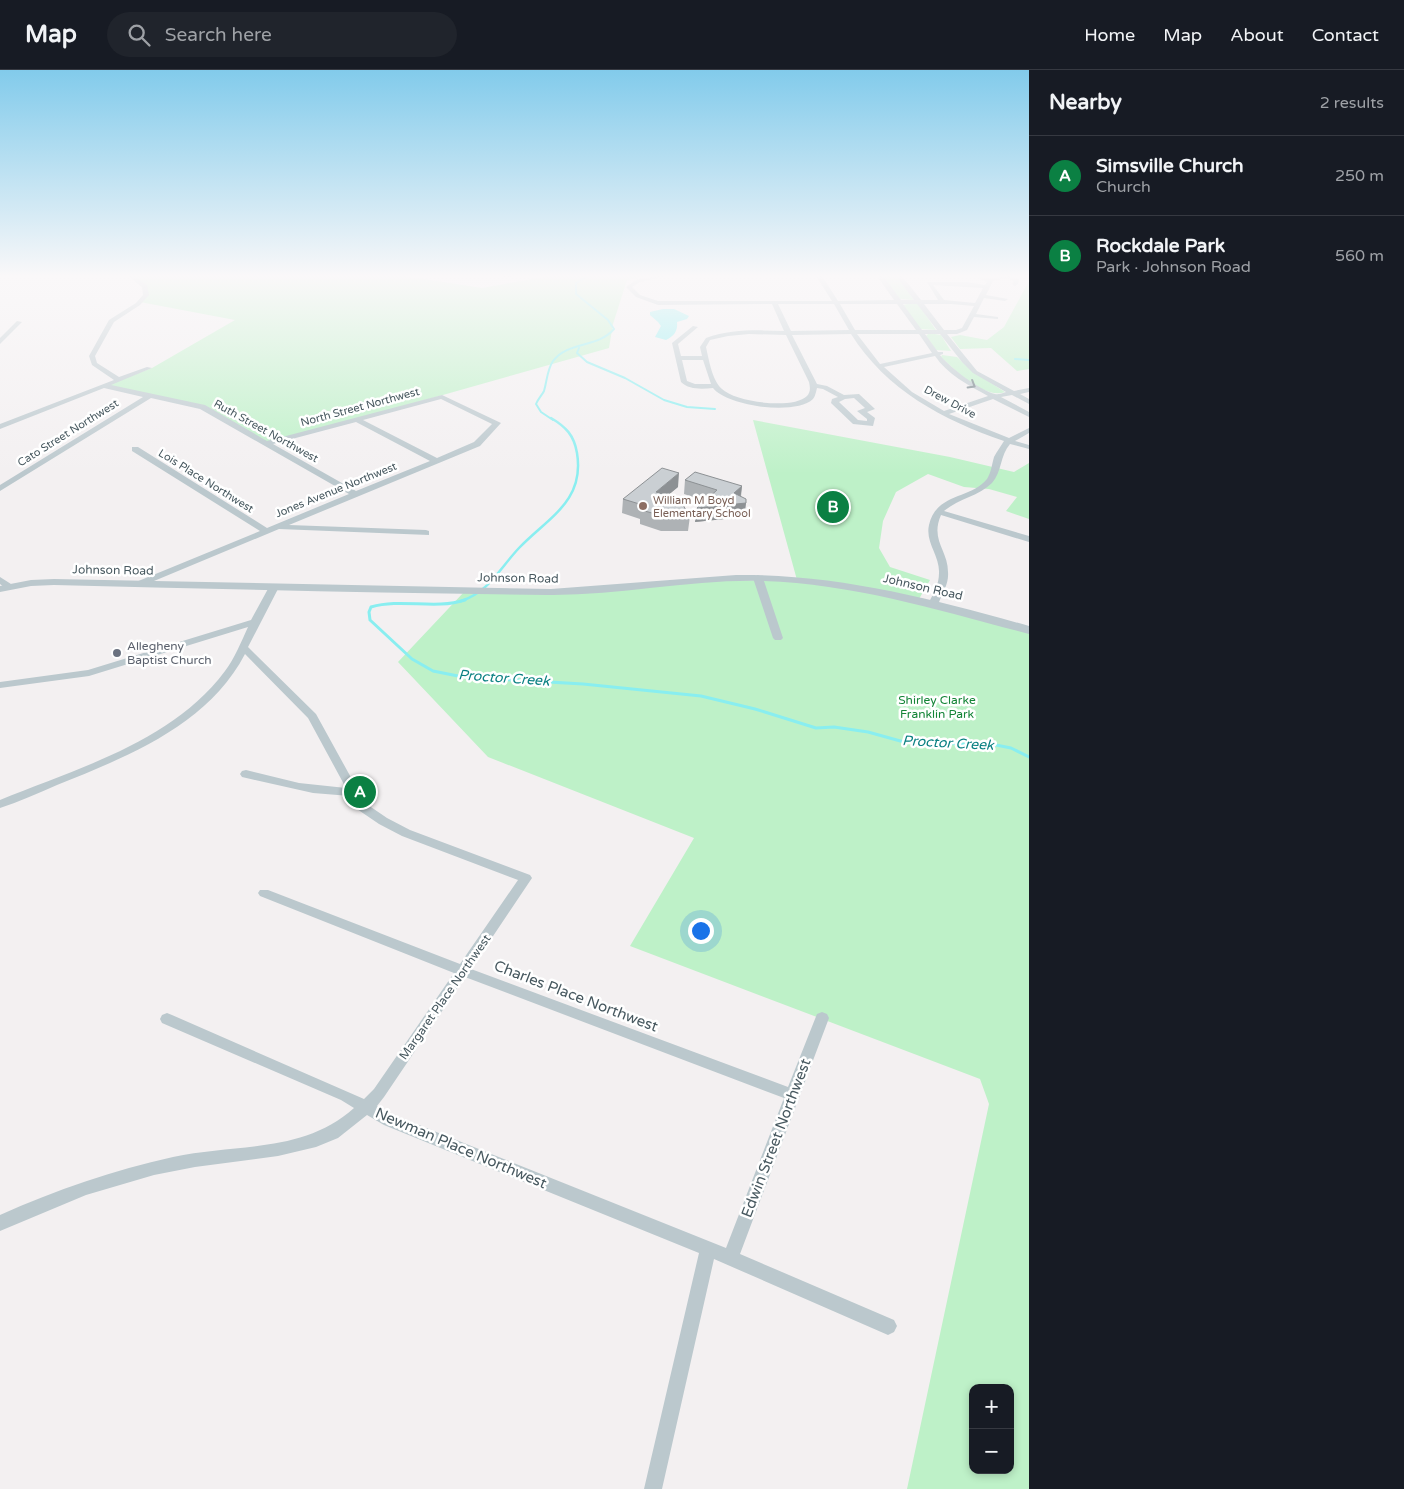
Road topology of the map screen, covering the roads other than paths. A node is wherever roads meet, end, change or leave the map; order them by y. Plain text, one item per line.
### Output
1 (100, 342) edge
2 (676, 342) edge
3 (706, 342) edge
4 (793, 342) edge
5 (860, 342) edge
6 (928, 342) edge
7 (948, 342) edge
8 (936, 353) junction
9 (956, 353) junction
10 (678, 358) junction
11 (706, 358) junction
12 (879, 366) junction
13 (149, 368) dead end
14 (119, 380) junction
15 (104, 386) junction
16 (716, 386) junction
17 (813, 386) junction
18 (1029, 390) edge
19 (1012, 393) junction
20 (148, 396) junction
21 (843, 397) junction
22 (993, 397) junction
23 (863, 402) junction
24 (1029, 402) edge
25 (460, 405) joint
26 (838, 406) junction
27 (944, 413) junction
28 (1029, 415) edge
29 (358, 420) junction
30 (0, 427) edge
31 (1029, 430) edge
32 (1009, 441) junction
33 (265, 444) junction
34 (1029, 447) edge
35 (135, 450) dead end
36 (437, 461) junction
37 (0, 489) edge
38 (355, 494) junction
39 (939, 512) junction
40 (276, 527) junction
41 (266, 531) junction
42 (426, 533) dead end
43 (1029, 540) edge
44 (758, 578) junction
45 (139, 584) junction
46 (3, 585) edge
47 (274, 587) junction
48 (934, 602) junction
49 (255, 622) junction
50 (1029, 630) edge
51 (778, 638) dead end
52 (244, 647) junction
53 (0, 685) edge
54 (246, 774) dead end
55 (354, 792) junction
56 (0, 804) edge
57 (264, 893) dead end
58 (463, 971) junction
59 (822, 1018) dead end
60 (167, 1019) dead end
61 (793, 1095) junction
62 (366, 1106) junction
63 (0, 1223) edge
64 (708, 1251) junction
65 (730, 1258) junction
66 (888, 1326) dead end
67 (653, 1489) edge

1 - 14 street
2 - 10 street
3 - 11 street
4 - 17 street
5 - 12 street, Drew Drive
6 - 8 street
7 - 9 street
8 - 9 street
8 - 12 street
8 -> 22 street
9 - 19 street
10 - 11 street
10 - 16 street
11 - 16 street
12 - 27 street, Drew Drive
13 - 14 street
14 - 15 street
15 - 20 street, Ruth Street Northwest
15 - 30 street
16 - 17 street
17 - 21 street
18 - 19 street
19 - 22 street
19 - 24 street
20 - 33 street, Ruth Street Northwest
20 - 37 street, Cato Street Northwest
21 - 23 street
21 - 26 street
22 - 27 street
22 - 28 street
23 - 26 street
23 - 26 street
25 - 29 street, North Street Northwest
25 - 36 street, Jones Avenue Northwest
27 - 32 street, Drew Drive
29 - 33 street, North Street Northwest
29 - 36 street
31 - 32 street
32 - 34 street, Drew Drive
32 - 39 street
33 - 38 street, Ruth Street Northwest
35 - 41 street, Lois Place Northwest
36 - 38 street, Jones Avenue Northwest
38 - 40 street, Jones Avenue Northwest
39 - 43 street
39 - 48 street
40 - 41 street, Jones Avenue Northwest
40 - 42 street
41 - 45 street, Jones Avenue Northwest
44 - 47 street, Johnson Road
44 - 48 street, Johnson Road
44 - 51 street
45 - 46 street, Johnson Road
45 - 47 street, Johnson Road
47 - 49 street
48 - 50 street, Johnson Road
49 - 52 street
49 - 53 street
52 - 55 street, Margaret Place Northwest
52 - 56 street
54 - 55 street
55 - 58 street, Margaret Place Northwest
57 - 58 street, Charles Place Northwest
58 - 61 street, Charles Place Northwest
58 - 62 street, Margaret Place Northwest
59 - 61 street, Edwin Street Northwest
60 - 62 street, Newman Place Northwest
61 - 65 street, Edwin Street Northwest
62 - 63 street, Margaret Place Northwest
62 - 64 street, Newman Place Northwest
64 - 65 street, Newman Place Northwest
64 - 67 street
65 - 66 street, Newman Place Northwest

